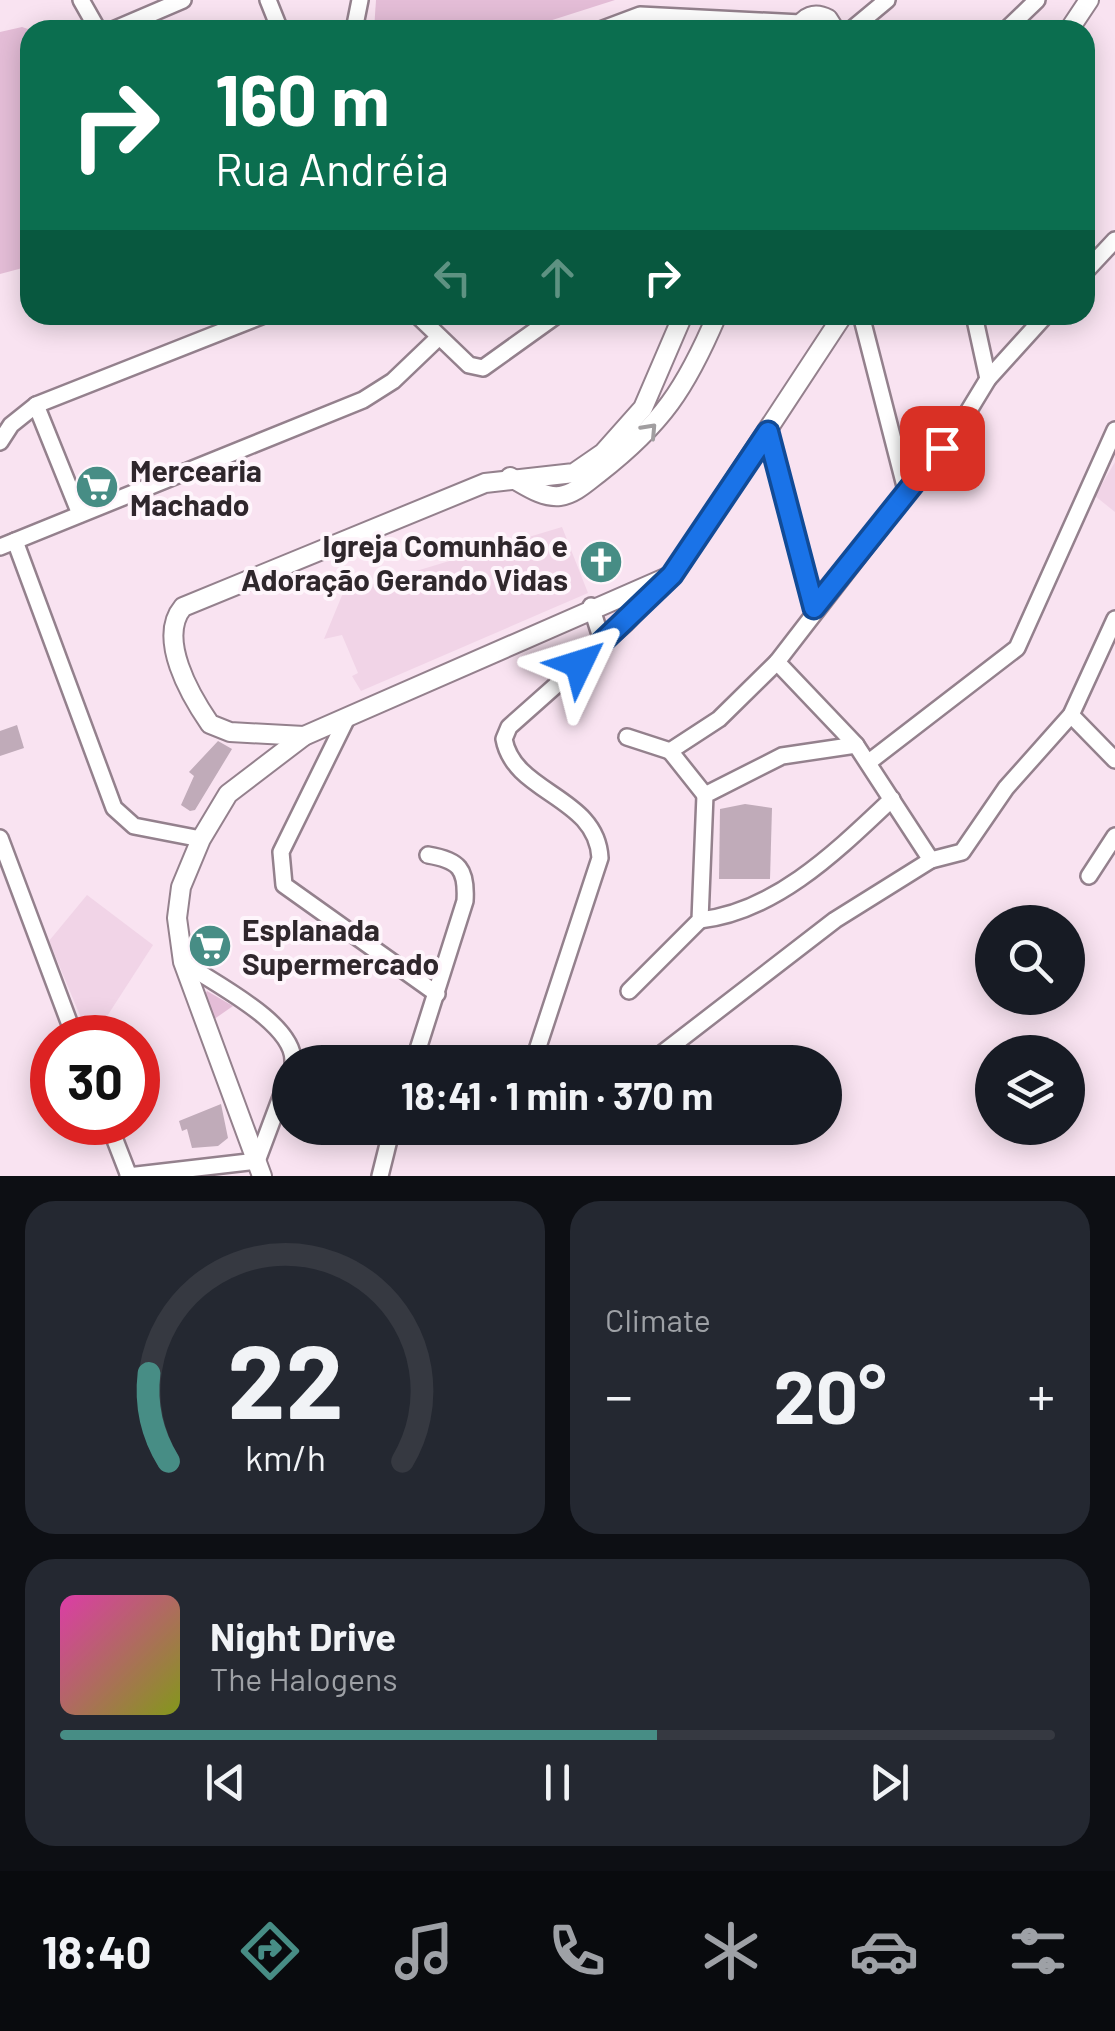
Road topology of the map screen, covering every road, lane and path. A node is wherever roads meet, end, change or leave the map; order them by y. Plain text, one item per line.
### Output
1 (184, 0) edge
2 (886, 0) edge
3 (1037, 0) edge
4 (810, 17) edge
5 (137, 20) edge
6 (627, 20) edge
7 (862, 20) edge
8 (1016, 20) edge
9 (1115, 240) edge
10 (1095, 261) edge
11 (239, 325) edge
12 (426, 325) edge
13 (539, 325) edge
14 (679, 325) edge
15 (712, 325) edge
16 (838, 325) edge
17 (865, 325) edge
18 (976, 325) edge
19 (1037, 325) edge
20 (439, 337) junction
21 (988, 379) junction
22 (36, 405) junction
23 (1115, 430) edge
24 (768, 432) junction
25 (0, 442) edge
26 (580, 478) junction
27 (907, 494) junction
28 (80, 514) junction
29 (8, 544) edge
30 (672, 575) junction
31 (591, 606) junction
32 (814, 608) junction
33 (1115, 619) edge
34 (603, 644) junction
35 (777, 662) junction
36 (1072, 714) junction
37 (346, 720) junction
38 (244, 734) junction
39 (304, 736) junction
40 (627, 736) dead end
41 (856, 745) junction
42 (670, 751) junction
43 (1115, 760) edge
44 (869, 762) junction
45 (324, 765) junction
46 (262, 766) junction
47 (704, 795) junction
48 (892, 799) junction
49 (1115, 836) edge
50 (0, 838) edge
51 (200, 839) junction
52 (428, 854) dead end
53 (931, 860) junction
54 (1089, 876) dead end
55 (700, 920) junction
56 (182, 962) junction
57 (628, 992) dead end
58 (437, 994) junction
59 (67, 1015) edge
60 (290, 1045) edge
61 (420, 1045) edge
62 (538, 1045) edge
63 (673, 1045) edge
64 (241, 1118) junction
65 (272, 1118) edge
66 (272, 1124) edge
67 (117, 1145) edge
68 (388, 1145) edge
69 (260, 1169) edge
70 (128, 1176) edge
71 (380, 1176) edge

1 - 5 street
2 - 7 street
3 - 8 street
4 - 6 street
9 - 10 street
11 - 22 street
12 - 20 street
13 - 20 street
14 - 26 street
26 -> 15 street
16 - 24 street
17 - 27 street
18 - 21 street
19 - 21 street
20 - 28 street
21 - 27 street
22 - 25 street
22 - 28 street
23 - 44 street
24 - 30 street
24 - 32 street
26 - 38 street
27 - 32 street
28 - 29 street
29 - 51 street
30 - 31 street
30 - 34 street
31 - 34 street
31 - 37 street
32 - 35 street
33 - 36 street
34 - 62 street
35 - 41 street
35 - 42 street
36 - 43 street
36 - 53 street
37 - 39 street
37 - 45 street
38 - 39 street
38 - 46 street
39 - 45 street
39 - 46 street
40 - 42 street
41 - 44 street
41 - 47 street
42 - 47 street
44 - 48 street
45 - 58 street
46 - 51 street
47 - 55 street
48 - 53 street
48 - 55 street
49 - 54 street
50 - 59 street
51 - 56 street
52 - 58 street
53 - 63 street
55 - 57 street
56 - 60 street
56 - 64 street
58 - 61 street
64 - 65 street
64 - 69 street
66 - 69 street
67 - 70 street
68 - 71 street
69 - 70 street

